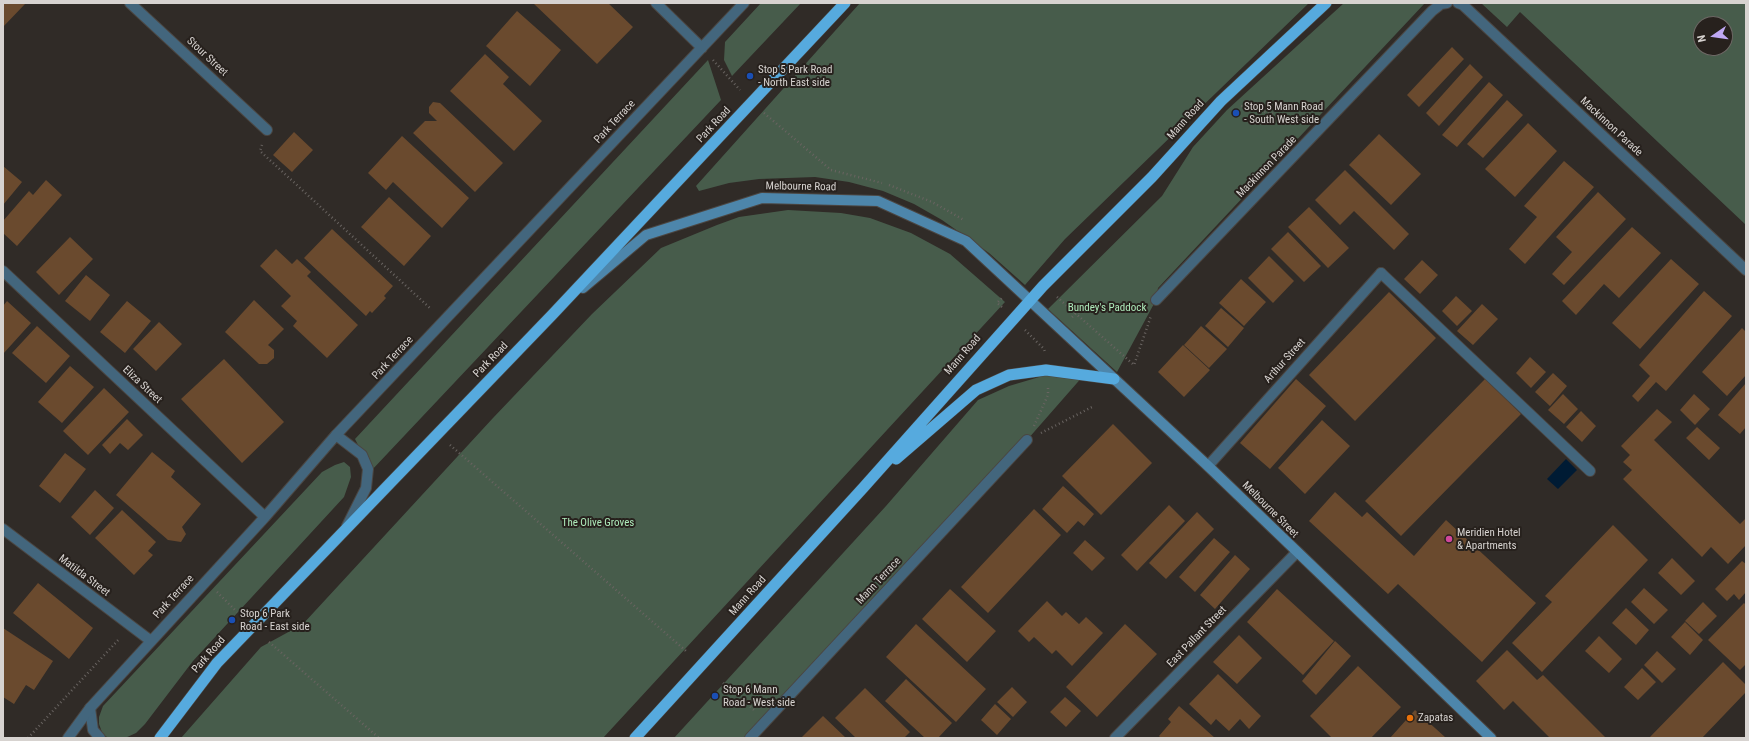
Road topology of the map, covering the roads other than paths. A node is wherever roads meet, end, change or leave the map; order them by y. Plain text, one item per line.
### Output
1 (130, 3) edge
2 (656, 3) edge
3 (744, 3) edge
4 (845, 3) edge
5 (1326, 3) edge
6 (1447, 3) edge
7 (1458, 3) edge
8 (702, 48) junction
9 (267, 130) road end
10 (1746, 270) edge
11 (3, 271) edge
12 (1156, 300) road end
13 (1029, 301) junction
14 (552, 315) junction
15 (1114, 379) junction
16 (336, 436) junction
17 (1027, 440) road end
18 (1208, 466) junction
19 (1590, 471) dead end
20 (863, 488) junction
21 (265, 517) junction
22 (3, 529) edge
23 (345, 530) junction
24 (1296, 553) junction
25 (151, 641) junction
26 (90, 708) junction
27 (160, 737) edge
28 (68, 738) edge
29 (100, 738) edge
30 (635, 738) edge
31 (750, 738) edge
32 (1115, 738) edge
33 (1491, 738) edge

1 - 9 street, Stour Street
2 - 8 street
3 - 8 street, Park Terrace
4 - 14 highway, Park Road
5 - 13 highway, Mann Road
6 - 12 street, Mackinnon Parade
7 - 10 street, Mackinnon Parade
8 - 16 street, Park Terrace
11 - 21 street, Eliza Street
13 - 14 main road, Melbourne Road
13 - 15 main road, Melbourne Street
13 - 20 highway, Mann Road
14 - 23 highway, Park Road
15 - 18 main road, Melbourne Street
15 - 20 highway
16 - 21 street, Park Terrace
16 - 23 street
17 - 31 street, Mann Terrace
18 - 19 street, Arthur Street
18 - 24 main road, Melbourne Street
20 - 30 highway, Mann Road
21 - 25 street, Park Terrace
22 - 25 street, Matilda Street
23 - 27 highway, Park Road
24 - 32 street, East Pallant Street
24 - 33 main road, Melbourne Street
25 - 26 street, Park Terrace
26 - 28 street, Park Terrace
26 - 29 street

